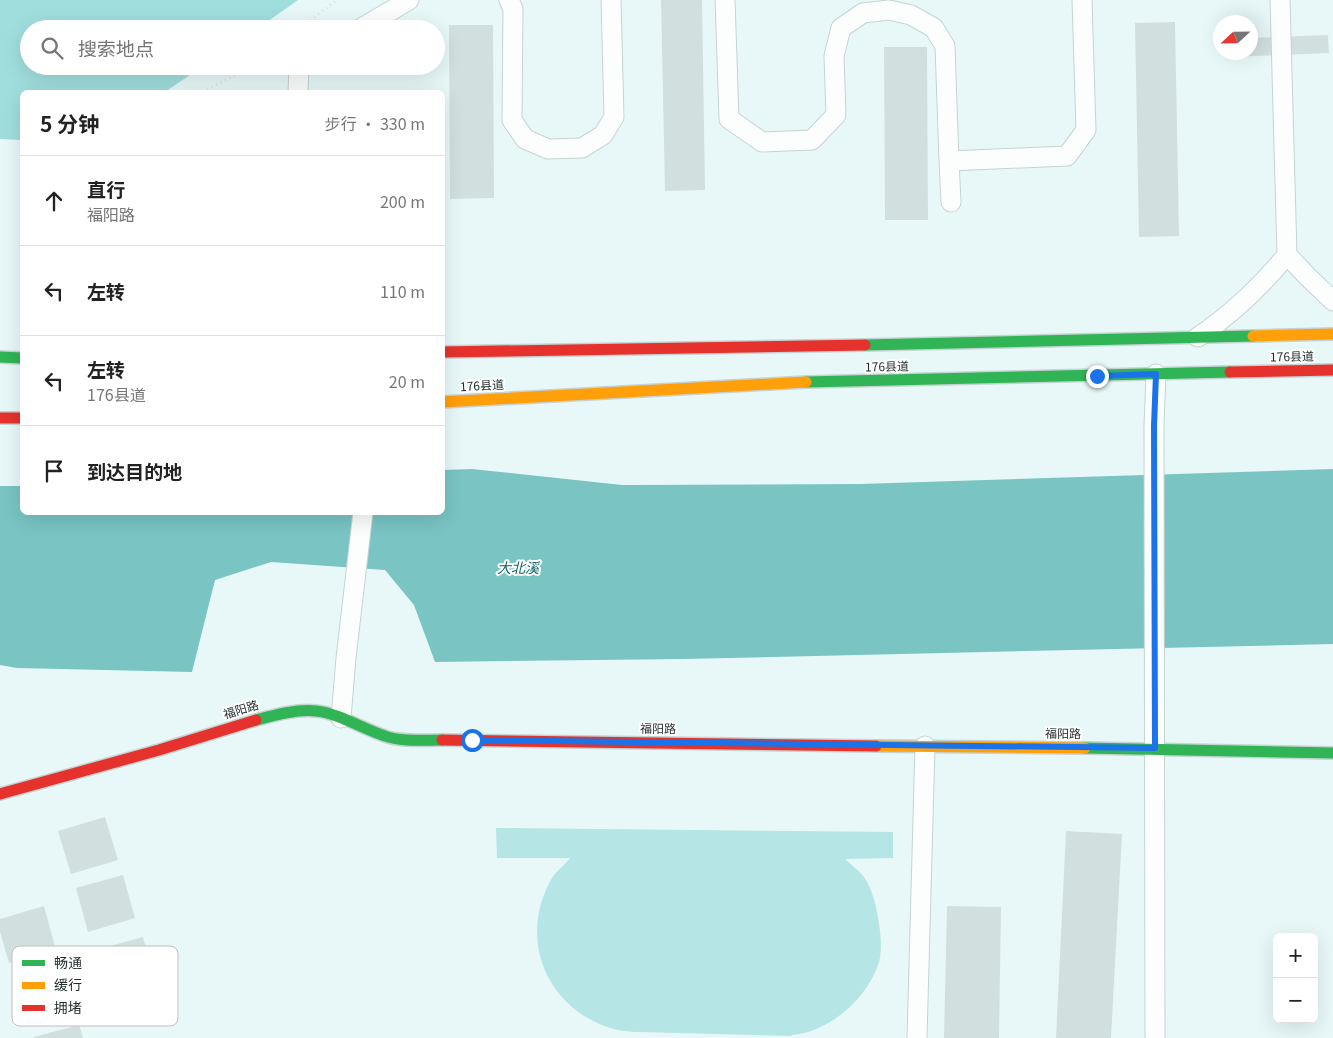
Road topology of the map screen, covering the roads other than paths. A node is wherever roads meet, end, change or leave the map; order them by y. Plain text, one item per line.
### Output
1 (409, 0) edge
2 (510, 0) edge
3 (611, 0) edge
4 (725, 0) edge
5 (1082, 0) edge
6 (1280, 0) edge
7 (375, 20) edge
8 (299, 75) edge
9 (298, 90) edge
10 (949, 161) junction
11 (951, 202) dead end
12 (1287, 255) junction
13 (1333, 300) edge
14 (1333, 334) edge
15 (1198, 337) junction
16 (445, 352) edge
17 (0, 357) edge
18 (20, 358) edge
19 (1333, 370) edge
20 (1156, 374) junction
21 (445, 402) edge
22 (0, 418) edge
23 (20, 418) edge
24 (364, 515) edge
25 (341, 718) junction
26 (924, 746) junction
27 (1155, 748) junction
28 (1333, 753) edge
29 (0, 794) edge
30 (917, 1038) edge
31 (1155, 1038) edge

1 - 7 street
2 - 3 street
4 - 10 street
5 - 10 street
6 - 12 street
8 - 9 street
10 - 11 street
12 - 13 street
12 - 15 street
14 - 15 main road, 176县道
15 - 16 main road, 176县道
17 - 18 main road
19 - 20 main road, 176县道
20 - 21 main road, 176县道
20 - 27 street
22 - 23 main road
24 - 25 street
25 - 26 main road, 福阳路
25 - 29 main road, 福阳路
26 - 27 main road, 福阳路
26 - 30 street
27 - 28 main road, 福阳路
27 - 31 street

